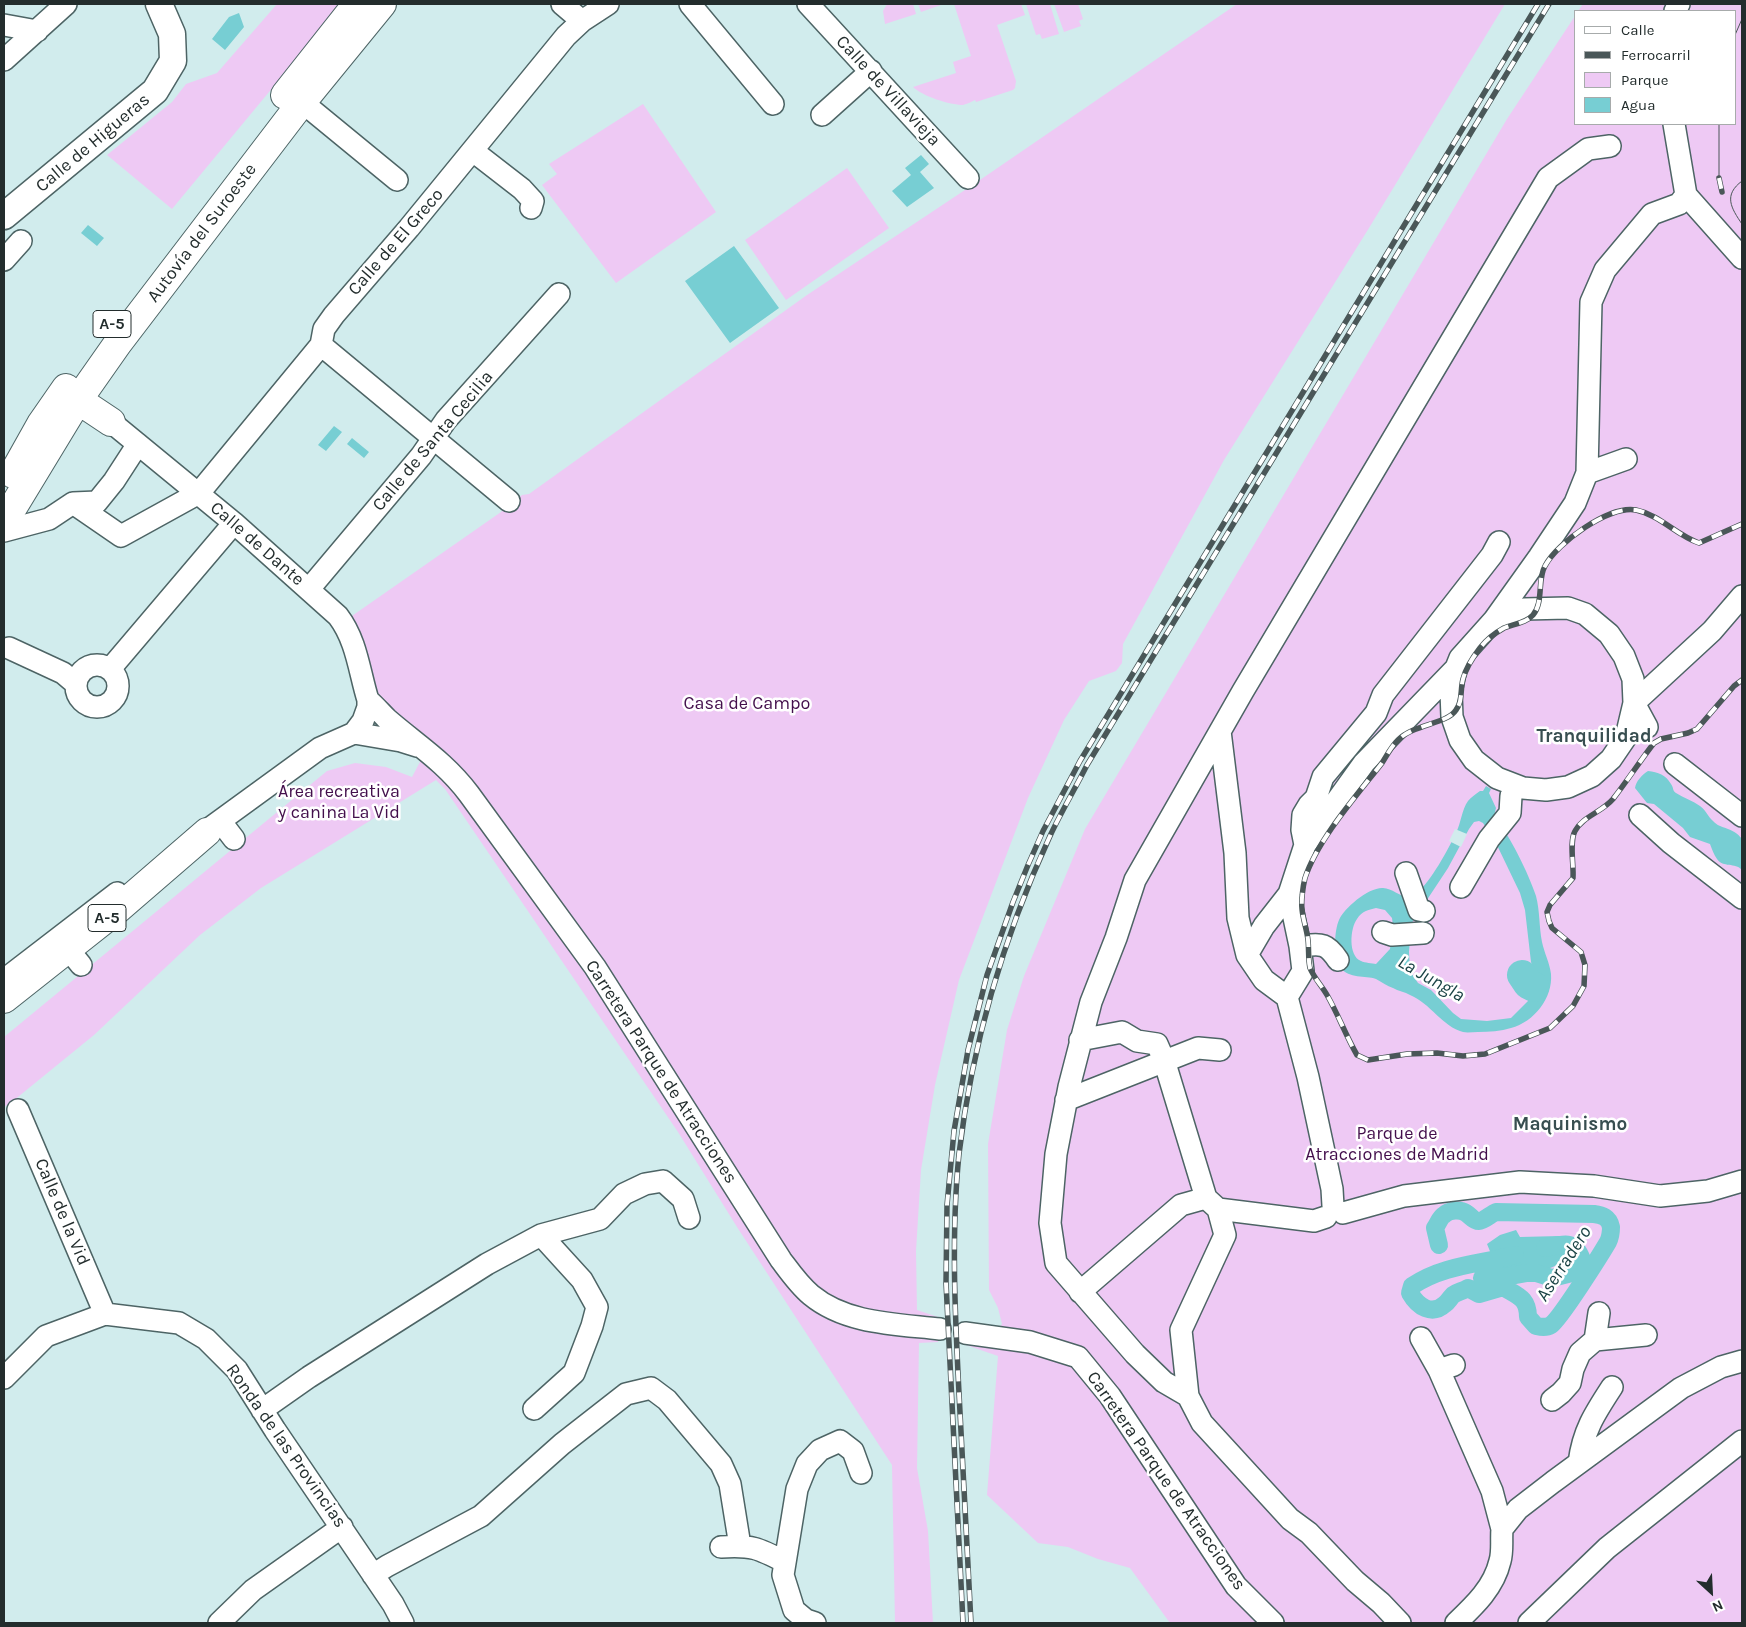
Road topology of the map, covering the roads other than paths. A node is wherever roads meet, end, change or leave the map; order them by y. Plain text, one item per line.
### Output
1 (66, 4) edge
2 (159, 4) edge
3 (357, 4) edge
4 (382, 4) edge
5 (562, 4) edge
6 (608, 4) edge
7 (690, 4) edge
8 (808, 4) edge
9 (582, 21) junction
10 (4, 25) edge
11 (37, 31) junction
12 (4, 60) edge
13 (871, 71) junction
14 (302, 102) junction
15 (773, 104) dead end
16 (822, 114) dead end
17 (1674, 125) edge
18 (1610, 146) dead end
19 (473, 151) junction
20 (968, 178) dead end
21 (397, 180) dead end
22 (1686, 195) junction
23 (530, 208) dead end
24 (5, 214) edge
25 (21, 241) dead end
26 (1742, 258) edge
27 (4, 260) edge
28 (559, 294) dead end
29 (322, 345) junction
30 (78, 400) junction
31 (111, 422) joint
32 (433, 438) junction
33 (138, 444) junction
34 (1626, 459) dead end
35 (1587, 473) junction
36 (4, 490) edge
37 (199, 493) junction
38 (509, 501) dead end
39 (73, 503) junction
40 (4, 522) edge
41 (234, 523) junction
42 (4, 531) edge
43 (1499, 542) dead end
44 (309, 589) junction
45 (1742, 596) edge
46 (1494, 620) junction
47 (9, 648) dead end
48 (1456, 668) junction
49 (110, 669) junction
50 (76, 684) junction
51 (367, 696) junction
52 (1634, 703) junction
53 (1647, 726) dead end
54 (1220, 731) junction
55 (347, 735) junction
56 (422, 748) junction
57 (1675, 764) dead end
58 (1568, 787) junction
59 (1589, 794) dead end
60 (1511, 796) dead end
61 (1640, 815) dead end
62 (1742, 816) edge
63 (214, 827) junction
64 (234, 839) dead end
65 (1305, 845) junction
66 (1407, 872) dead end
67 (1461, 887) dead end
68 (1289, 894) junction
69 (1742, 898) edge
70 (1418, 901) dead end
71 (1300, 946) junction
72 (1247, 956) junction
73 (1338, 960) dead end
74 (4, 980) edge
75 (1287, 997) junction
76 (4, 999) edge
77 (1080, 1040) junction
78 (1220, 1050) dead end
79 (1164, 1060) junction
80 (1066, 1100) junction
81 (18, 1110) dead end
82 (1742, 1182) edge
83 (1212, 1203) junction
84 (1334, 1212) junction
85 (689, 1218) dead end
86 (541, 1235) junction
87 (1080, 1292) junction
88 (1599, 1313) dead end
89 (105, 1314) junction
90 (940, 1329) dead end
91 (965, 1333) dead end
92 (1646, 1335) dead end
93 (1421, 1338) dead end
94 (1595, 1340) junction
95 (1742, 1361) edge
96 (4, 1378) edge
97 (1612, 1387) dead end
98 (1188, 1396) junction
99 (1552, 1400) dead end
100 (534, 1409) dead end
101 (262, 1410) junction
102 (1742, 1440) edge
103 (1578, 1463) junction
104 (862, 1473) dead end
105 (342, 1527) junction
106 (1502, 1529) junction
107 (785, 1562) junction
108 (373, 1575) junction
109 (789, 1617) edge
110 (219, 1623) edge
111 (403, 1623) edge
112 (815, 1623) edge
113 (1273, 1623) edge
114 (1400, 1623) edge
115 (1456, 1623) edge
116 (1529, 1623) edge

1 - 11 street
2 - 24 main road, Calle de Higueras
3 - 36 highway, Autovía del Suroeste / A-5
4 - 14 highway, Autovía del Suroeste / A-5
5 - 9 street
6 - 9 street, Calle de El Greco
7 - 15 street
8 - 13 street, Calle de Villavieja
9 - 19 street, Calle de El Greco
10 - 11 street
11 - 12 street
13 - 16 street
13 - 20 street, Calle de Villavieja
14 - 21 street
14 - 30 highway, Autovía del Suroeste / A-5
17 - 22 street
18 - 54 street
19 - 23 street
19 - 29 street, Calle de El Greco
22 - 26 street
22 - 35 street
25 - 27 street
28 - 32 street, Calle de Santa Cecilia
29 - 32 street
29 - 37 street, Calle de El Greco
30 - 31 highway
30 - 40 highway, Autovía del Suroeste / A-5
31 - 33 street, Calle de Dante
32 - 38 street
32 - 44 street, Calle de Santa Cecilia
33 - 37 street, Calle de Dante
33 - 39 street
34 - 35 street
35 - 46 street
37 - 39 street
37 - 41 street, Calle de Dante
39 - 42 street
41 - 44 street, Calle de Dante
41 - 49 street
43 - 65 street
44 - 51 street, Calle de Dante
45 - 52 street
46 - 48 street
46 - 52 street
47 - 50 street
48 - 58 street
48 - 65 street
49 - 50 street
49 - 50 street
51 - 55 street
51 - 56 street, Carretera Parque de Atracciones
52 - 53 street
52 - 58 street
54 - 72 street
54 - 77 street
55 - 56 street, Carretera Parque de Atracciones
55 - 63 street
56 - 90 street, Carretera Parque de Atracciones
57 - 62 street
58 - 59 street
60 - 67 street
61 - 69 street
63 - 64 street
63 - 74 street
63 - 76 highway, A-5
65 - 68 street
66 - 70 street
68 - 71 street
68 - 72 street
71 - 73 street
71 - 75 street
72 - 75 street
75 - 84 street
77 - 79 street
77 - 80 street
78 - 79 street
79 - 80 street
79 - 83 street
80 - 87 street
81 - 89 street, Calle de la Vid
82 - 84 street
83 - 84 street
83 - 87 street
83 - 98 street
85 - 86 street
86 - 100 street
86 - 101 street
87 - 98 street
88 - 94 street
89 - 96 street, Ronda de las Provincias
89 - 101 street, Ronda de las Provincias
91 - 113 street, Carretera Parque de Atracciones
92 - 94 street
93 - 106 street
94 - 99 street
95 - 103 street
97 - 103 street
98 - 114 street
101 - 105 street, Ronda de las Provincias
102 - 116 street
103 - 106 street
104 - 107 street
105 - 108 street, Ronda de las Provincias
105 - 110 street
106 - 115 street
107 - 108 street
107 - 109 street
108 - 111 street, Ronda de las Provincias
109 - 112 street

